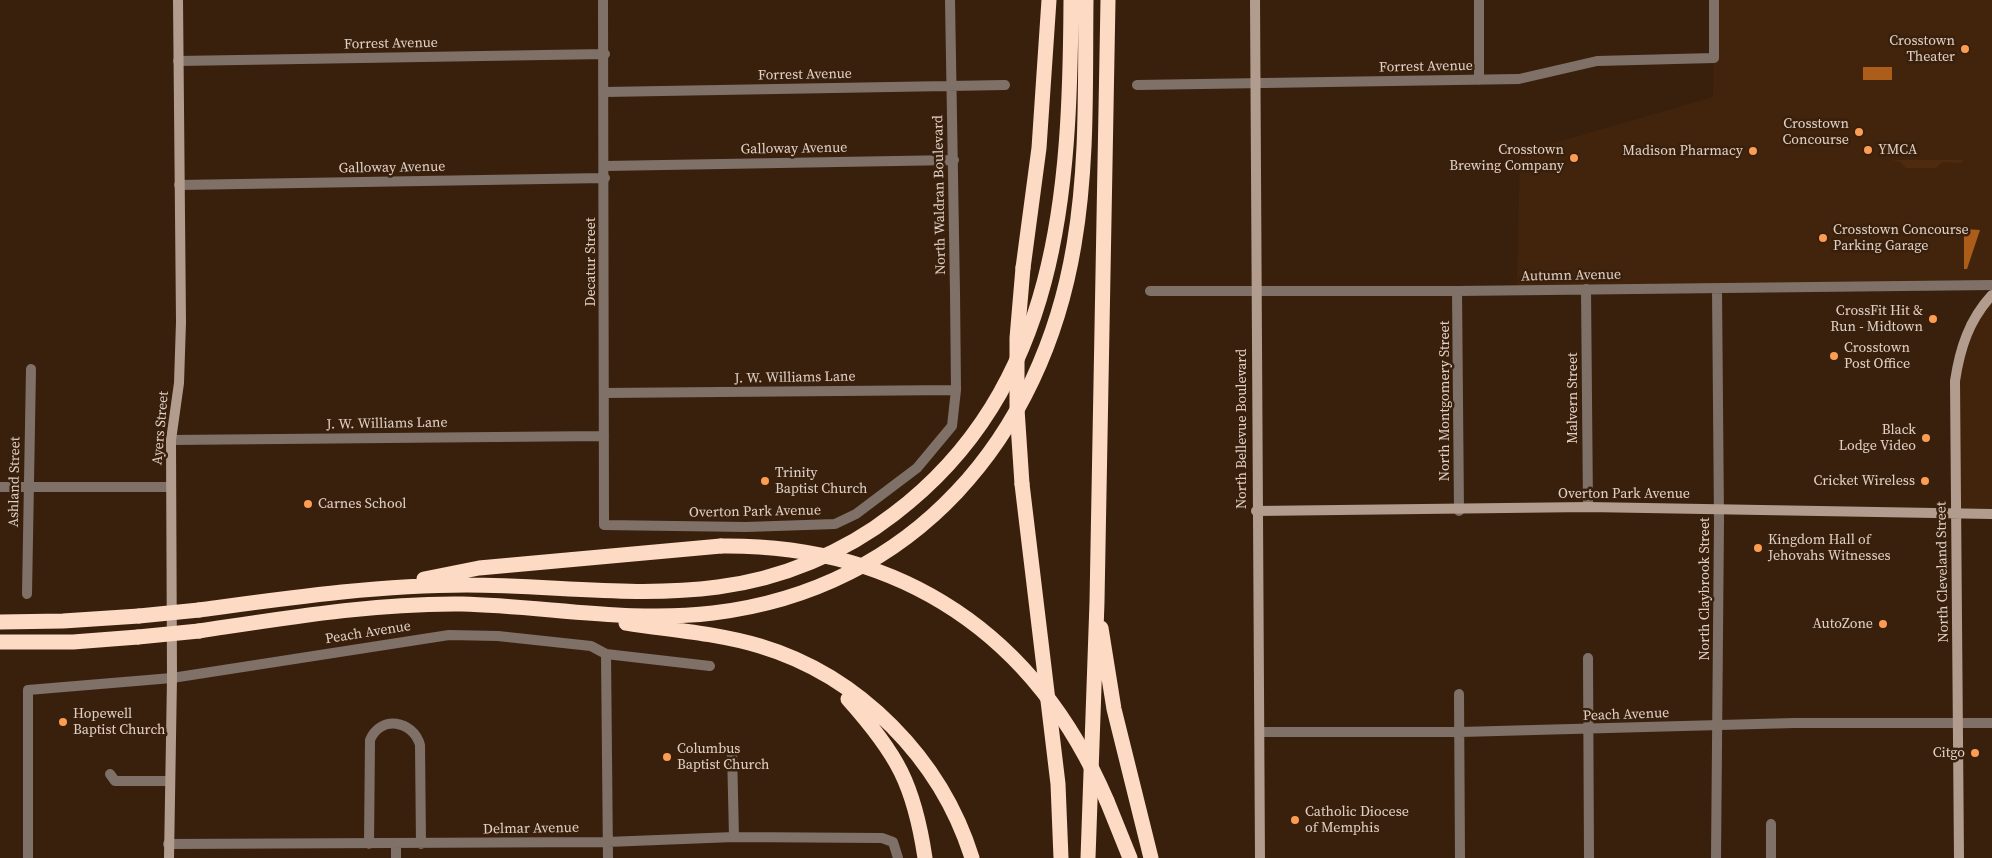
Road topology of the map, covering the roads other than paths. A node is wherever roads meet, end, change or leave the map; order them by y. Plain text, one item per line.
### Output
1 (178, 0) edge
2 (603, 0) edge
3 (950, 0) edge
4 (1049, 0) edge
5 (1071, 0) edge
6 (1086, 0) edge
7 (1108, 0) edge
8 (1255, 0) edge
9 (1479, 0) edge
10 (1714, 0) edge
11 (605, 54) junction
12 (178, 61) junction
13 (1479, 80) junction
14 (1255, 84) junction
15 (1005, 85) dead end
16 (1137, 85) dead end
17 (952, 87) junction
18 (605, 92) junction
19 (954, 160) junction
20 (605, 166) junction
21 (605, 178) junction
22 (179, 185) junction
23 (1992, 285) edge
24 (1586, 289) junction
25 (1717, 289) junction
26 (1150, 291) dead end
27 (1255, 292) junction
28 (1458, 292) junction
29 (1992, 295) edge
30 (31, 369) dead end
31 (956, 390) junction
32 (604, 393) junction
33 (604, 436) junction
34 (171, 440) junction
35 (0, 487) edge
36 (29, 487) junction
37 (171, 487) junction
38 (1588, 508) junction
39 (1719, 508) junction
40 (1256, 511) junction
41 (1459, 511) junction
42 (1956, 514) junction
43 (1992, 514) edge
44 (604, 525) joint
45 (378, 588) junction
46 (27, 594) dead end
47 (1096, 602) junction
48 (527, 607) junction
49 (0, 622) edge
50 (0, 642) edge
51 (606, 654) junction
52 (1588, 658) dead end
53 (710, 666) dead end
54 (827, 675) junction
55 (172, 678) junction
56 (1459, 694) dead end
57 (1958, 722) junction
58 (1992, 723) edge
59 (1718, 725) junction
60 (1589, 730) junction
61 (1260, 732) junction
62 (1460, 732) junction
63 (732, 751) dead end
64 (110, 774) dead end
65 (170, 781) junction
66 (1107, 801) junction
67 (1771, 824) dead end
68 (734, 837) junction
69 (608, 842) junction
70 (168, 844) junction
71 (369, 844) junction
72 (396, 844) junction
73 (421, 844) junction
74 (28, 858) edge
75 (169, 858) edge
76 (396, 858) edge
77 (608, 858) edge
78 (898, 858) edge
79 (925, 858) edge
80 (972, 858) edge
81 (1061, 858) edge
82 (1088, 858) edge
83 (1124, 858) edge
84 (1130, 858) edge
85 (1151, 858) edge
86 (1260, 858) edge
87 (1460, 858) edge
88 (1589, 858) edge
89 (1716, 858) edge
90 (1771, 858) edge
91 (1959, 858) edge

1 - 12 street, Ayers Street
2 - 11 street, Decatur Street
3 - 17 street, North Waldran Boulevard
4 - 81 highway, bridge
5 - 45 highway
6 - 48 highway
7 - 47 highway
8 - 14 street, North Bellevue Boulevard
9 - 13 street
10 - 13 street, Forrest Avenue
11 - 12 street, Forrest Avenue
11 - 18 street, Decatur Street
12 - 22 street, Ayers Street
13 - 14 street, Forrest Avenue
14 - 16 street, Forrest Avenue
14 - 27 street, North Bellevue Boulevard
15 - 17 street, Forrest Avenue
17 - 18 street, Forrest Avenue
17 - 19 street, North Waldran Boulevard
18 - 20 street, Decatur Street
19 - 20 street, Galloway Avenue
19 - 31 street, North Waldran Boulevard
20 - 21 street, Decatur Street
21 - 22 street, Galloway Avenue
21 - 32 street, Decatur Street
22 - 34 street, Ayers Street
23 - 25 street, Autumn Avenue
24 - 25 street, Autumn Avenue
24 - 28 street, Autumn Avenue
24 - 38 street, Malvern Street
25 - 39 street, North Claybrook Street
26 - 27 street, Autumn Avenue
27 - 28 street, Autumn Avenue
27 - 40 street, North Bellevue Boulevard
28 - 41 street, North Montgomery Street
29 - 42 street, North Cleveland Street
30 - 36 street, Ashland Street
31 - 32 street, J. W. Williams Lane
31 - 44 street, Overton Park Avenue
32 - 33 street, Decatur Street
33 - 34 street, J. W. Williams Lane
33 - 44 street, Decatur Street
34 - 37 street, Ayers Street
35 - 36 street
36 - 37 street
36 - 46 street, Ashland Street
37 - 55 street, Ayers Street
38 - 39 street, Overton Park Avenue
38 - 41 street, Overton Park Avenue
39 - 42 street, Overton Park Avenue
39 - 59 street, North Claybrook Street
40 - 41 street, Overton Park Avenue
40 - 61 street, North Bellevue Boulevard
42 - 43 street, Overton Park Avenue
42 - 57 street, North Cleveland Street
45 - 49 highway, bridge
45 - 66 highway, bridge
47 - 82 highway
47 - 85 highway
48 - 50 highway, bridge
48 - 54 highway
51 - 53 street, Peach Avenue
51 - 55 street, Peach Avenue
51 - 69 street
52 - 60 street
54 - 79 highway
54 - 80 highway
55 - 65 street, Ayers Street
55 - 74 street, Peach Avenue
56 - 62 street
57 - 58 street, Peach Avenue
57 - 59 street, Peach Avenue
57 - 91 street, North Cleveland Street
59 - 60 street, Peach Avenue
59 - 89 street, North Claybrook Street
60 - 62 street, Peach Avenue
60 - 88 street
61 - 62 street, Peach Avenue
61 - 86 street, North Bellevue Boulevard
62 - 87 street
63 - 68 street
64 - 65 street
65 - 70 street, Ayers Street
66 - 83 highway
66 - 84 highway
67 - 90 street
68 - 69 street, Delmar Avenue
68 - 78 street, Delmar Avenue
69 - 73 street, Delmar Avenue
69 - 77 street
70 - 71 street, Delmar Avenue
70 - 75 street, Ayers Street
71 - 72 street, Delmar Avenue
71 - 73 street
72 - 73 street, Delmar Avenue
72 - 76 street

